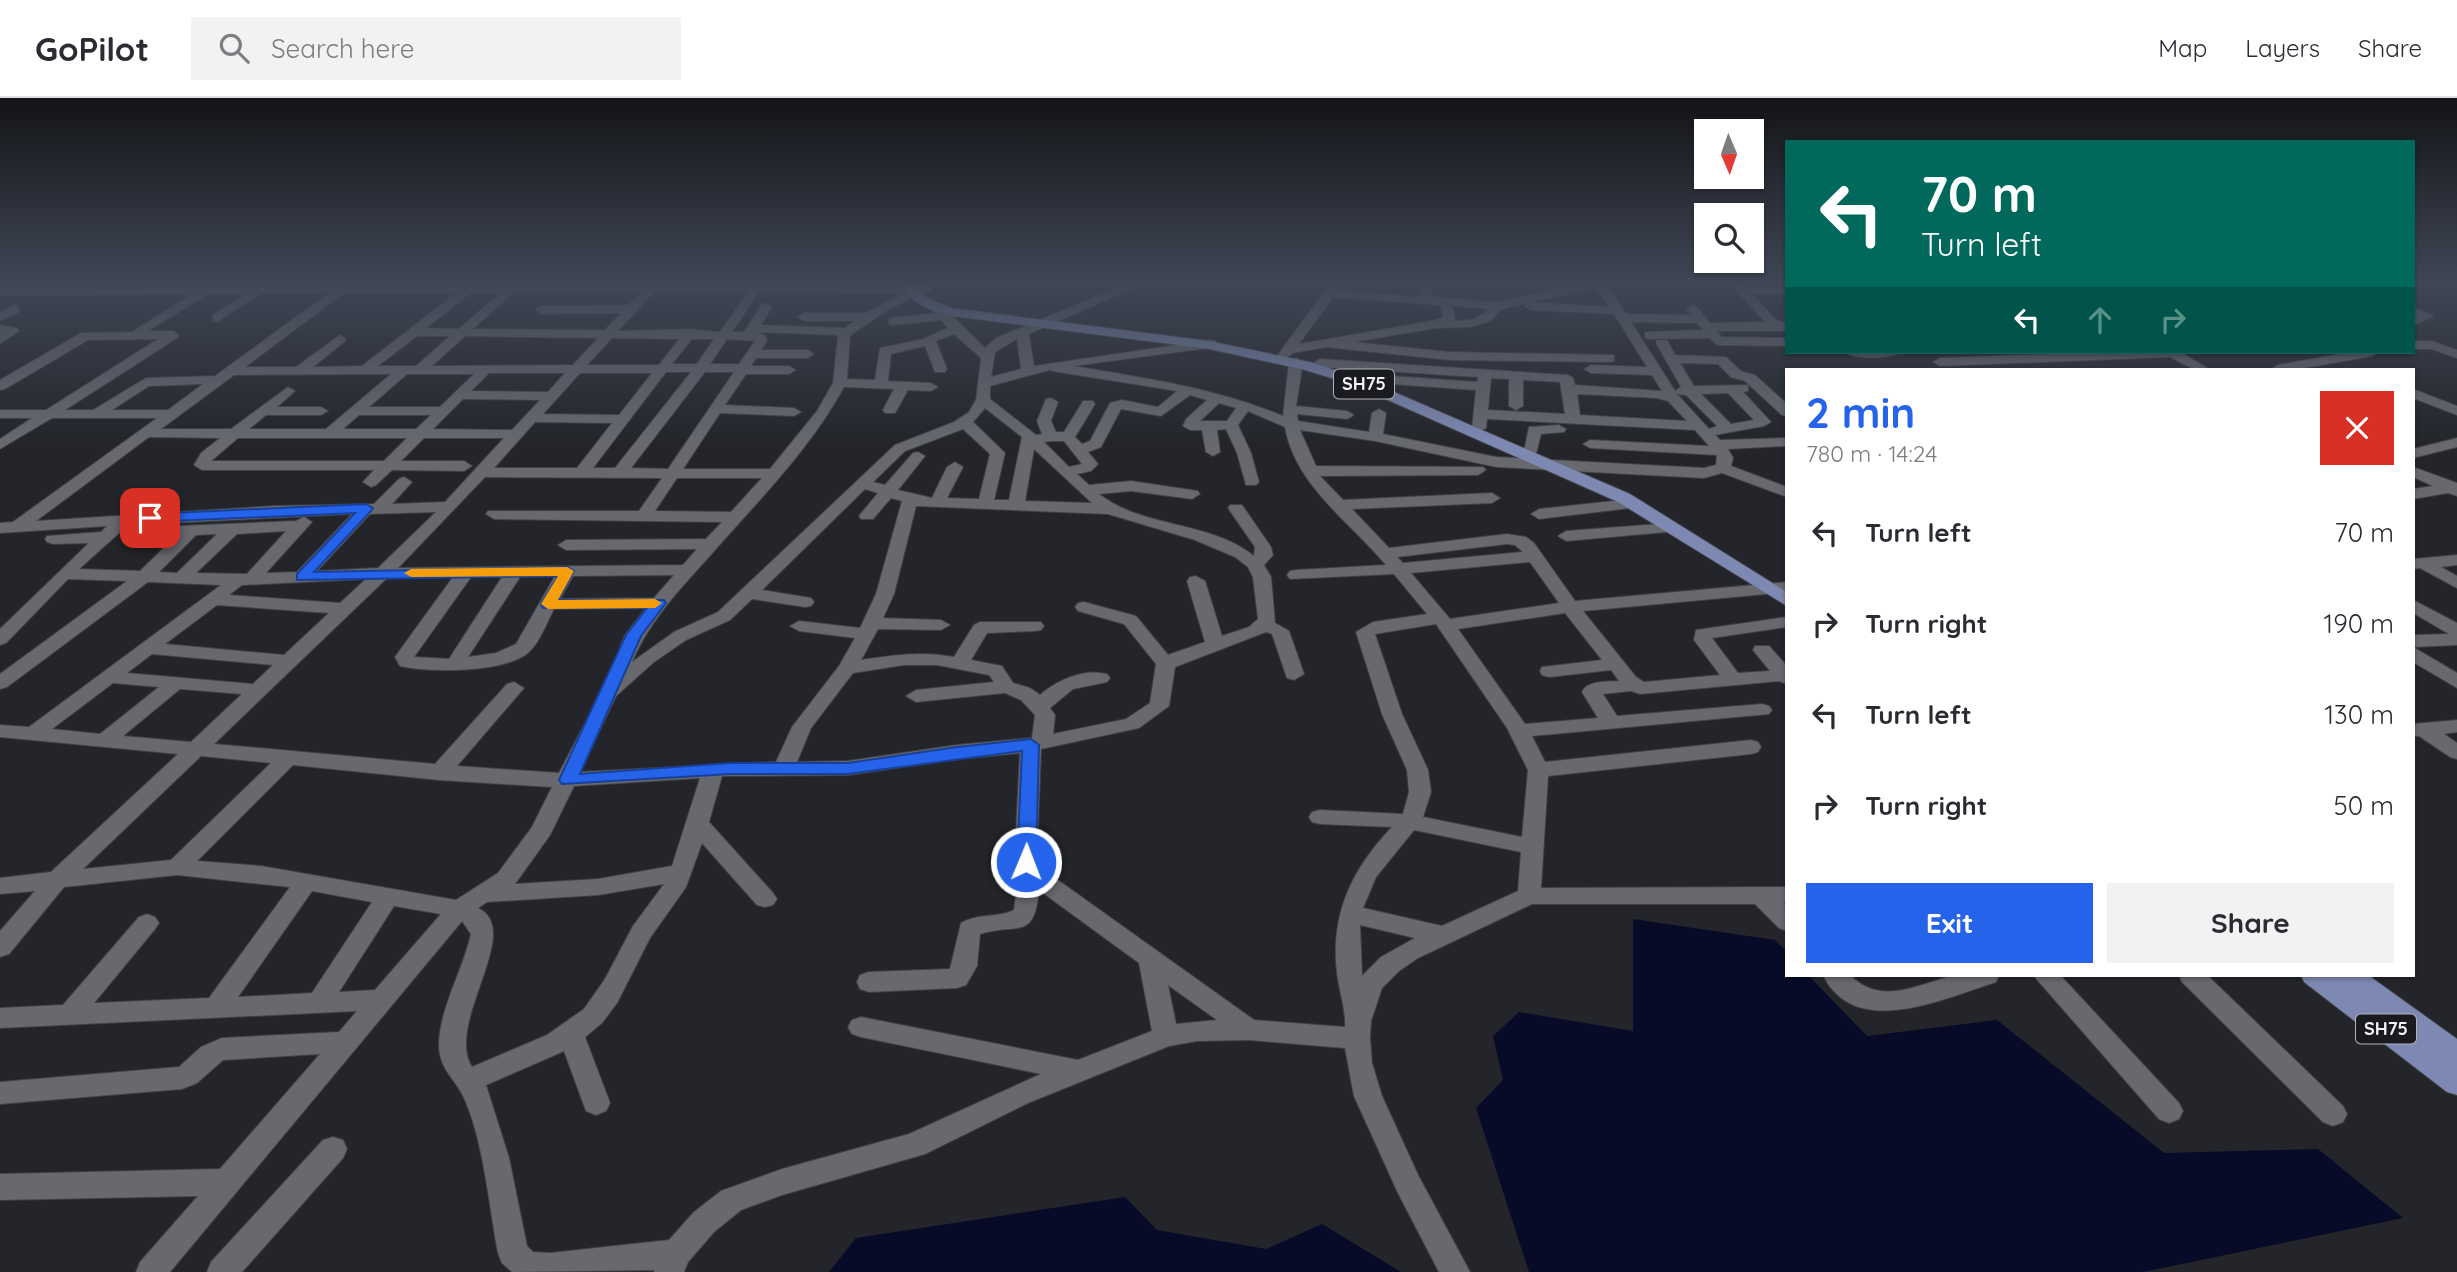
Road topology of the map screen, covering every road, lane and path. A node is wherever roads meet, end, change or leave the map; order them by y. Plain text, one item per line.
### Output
1 (726, 334) edge
2 (117, 335) edge
3 (165, 335) edge
4 (280, 335) edge
5 (409, 335) edge
6 (458, 335) edge
7 (608, 335) edge
8 (689, 335) edge
9 (757, 335) edge
10 (791, 335) edge
11 (844, 335) edge
12 (939, 335) edge
13 (963, 335) edge
14 (1016, 335) edge
15 (1023, 335) edge
16 (1139, 335) edge
17 (1301, 335) edge
18 (1372, 335) edge
19 (1451, 335) edge
20 (1639, 335) edge
21 (1711, 335) edge
22 (1633, 336) joint
23 (340, 339) dead end
24 (1537, 340) dead end
25 (1579, 341) dead end
26 (928, 342) junction
27 (1785, 342) edge
28 (1324, 343) junction
29 (1662, 343) dead end
30 (1206, 344) junction
31 (1438, 344) dead end
32 (2415, 345) edge
33 (780, 354) junction
34 (808, 354) dead end
35 (1930, 354) edge
36 (2146, 354) edge
37 (2174, 354) edge
38 (2365, 354) edge
39 (2457, 354) edge
40 (752, 355) junction
41 (988, 357) junction
42 (1287, 357) junction
43 (2066, 357) junction
44 (1583, 358) junction
45 (1672, 359) junction
46 (1320, 363) junction
47 (1607, 364) junction
48 (2327, 365) edge
49 (1542, 366) junction
50 (1944, 366) edge
51 (1052, 367) junction
52 (701, 368) junction
53 (2082, 368) edge
54 (2200, 368) edge
55 (2284, 368) edge
56 (2346, 368) edge
57 (663, 369) junction
58 (742, 369) junction
59 (918, 369) dead end
60 (940, 369) dead end
61 (299, 370) junction
62 (365, 370) junction
63 (411, 370) junction
64 (485, 370) junction
65 (576, 370) junction
66 (789, 370) dead end
67 (230, 371) junction
68 (1656, 371) junction
69 (1028, 372) junction
70 (1516, 374) junction
71 (1363, 378) junction
72 (1484, 379) junction
73 (217, 380) junction
74 (840, 383) junction
75 (881, 385) junction
76 (0, 386) edge
77 (908, 386) junction
78 (931, 387) dead end
79 (1188, 389) junction
80 (1569, 389) junction
81 (1689, 390) junction
82 (288, 391) dead end
83 (1611, 391) junction
84 (983, 392) junction
85 (2415, 394) edge
86 (1671, 395) junction
87 (458, 396) junction
88 (551, 396) junction
89 (1218, 397) junction
90 (1051, 402) dead end
91 (2437, 403) junction
92 (1088, 404) dead end
93 (1244, 406) junction
94 (1517, 406) junction
95 (1542, 407) dead end
96 (2415, 408) edge
97 (1350, 409) joint
98 (715, 410) junction
99 (890, 410) dead end
100 (1785, 410) edge
101 (262, 411) junction
102 (321, 411) dead end
103 (356, 411) junction
104 (443, 411) junction
105 (2457, 411) edge
106 (794, 412) dead end
107 (1379, 413) dead end
108 (1572, 413) junction
109 (0, 414) edge
110 (49, 414) junction
111 (96, 414) junction
112 (170, 414) junction
113 (1480, 415) junction
114 (1291, 417) junction
115 (531, 418) junction
116 (623, 419) junction
117 (964, 422) junction
118 (1231, 425) junction
119 (1210, 426) junction
120 (1728, 429) junction
121 (1343, 432) junction
122 (144, 433) junction
123 (233, 433) junction
124 (330, 433) junction
125 (377, 434) junction
126 (419, 434) junction
127 (517, 434) junction
128 (1706, 435) junction
129 (1068, 437) junction
130 (1375, 437) junction
131 (1587, 437) junction
132 (1038, 438) junction
133 (1785, 442) edge
134 (2457, 442) edge
135 (0, 444) edge
136 (2437, 447) junction
137 (1080, 450) junction
138 (1531, 451) junction
139 (1213, 452) dead end
140 (2415, 453) edge
141 (2457, 455) edge
142 (918, 456) dead end
143 (342, 466) junction
144 (387, 466) junction
145 (954, 467) dead end
146 (1555, 467) junction
147 (1571, 468) junction
148 (1723, 468) junction
149 (472, 469) junction
150 (1600, 469) junction
151 (1479, 470) dead end
152 (1312, 471) junction
153 (1067, 472) junction
154 (2415, 472) edge
155 (581, 474) junction
156 (619, 474) junction
157 (774, 474) junction
158 (671, 475) junction
159 (371, 482) dead end
160 (404, 482) dead end
161 (1251, 482) dead end
162 (864, 484) junction
163 (2455, 488) edge
164 (1087, 490) junction
165 (886, 491) junction
166 (1785, 491) edge
167 (1192, 494) dead end
168 (2415, 495) edge
169 (1492, 498) dead end
170 (909, 499) junction
171 (937, 503) junction
172 (1633, 503) junction
173 (985, 505) junction
174 (1340, 505) junction
175 (1016, 506) junction
176 (449, 507) junction
177 (372, 508) junction
178 (1236, 508) dead end
179 (1113, 509) junction
180 (319, 510) junction
181 (494, 514) dead end
182 (1539, 514) dead end
183 (621, 515) junction
184 (649, 516) junction
185 (867, 516) dead end
186 (735, 517) junction
187 (125, 519) junction
188 (299, 526) junction
189 (18, 527) junction
190 (0, 528) edge
191 (1672, 528) junction
192 (232, 529) junction
193 (191, 531) junction
194 (156, 532) dead end
195 (1566, 536) dead end
196 (105, 537) junction
197 (52, 539) dead end
198 (0, 541) edge
199 (711, 544) junction
200 (566, 545) dead end
201 (598, 545) junction
202 (634, 545) junction
203 (1385, 553) junction
204 (1535, 556) junction
205 (2457, 560) edge
206 (1255, 564) junction
207 (2418, 564) edge
208 (1398, 569) junction
209 (687, 570) junction
210 (567, 571) junction
211 (467, 572) junction
212 (514, 572) junction
213 (382, 573) junction
214 (64, 574) junction
215 (1296, 575) dead end
216 (302, 577) junction
217 (144, 578) junction
218 (181, 579) junction
219 (245, 580) junction
220 (1196, 580) dead end
221 (2457, 583) edge
222 (1783, 591) edge
223 (749, 593) junction
224 (213, 599) junction
225 (805, 602) dead end
226 (658, 603) junction
227 (548, 604) junction
228 (2415, 606) edge
229 (1084, 607) dead end
230 (1570, 607) junction
231 (344, 609) junction
232 (1443, 621) junction
233 (1785, 622) edge
234 (941, 625) dead end
235 (1265, 625) junction
236 (799, 626) dead end
237 (1035, 626) dead end
238 (869, 628) junction
239 (2457, 631) edge
240 (0, 639) edge
241 (2457, 639) edge
242 (2415, 641) edge
243 (1216, 646) junction
244 (148, 648) junction
245 (1762, 650) dead end
246 (2415, 654) edge
247 (289, 661) junction
248 (456, 663) junction
249 (960, 663) junction
250 (1166, 664) junction
251 (1616, 664) junction
252 (847, 668) junction
253 (1549, 671) dead end
254 (1294, 674) dead end
255 (1785, 675) edge
256 (1785, 676) edge
257 (108, 677) junction
258 (1100, 678) dead end
259 (1733, 680) junction
260 (2457, 682) edge
261 (0, 683) edge
262 (176, 683) junction
263 (1634, 685) junction
264 (1005, 687) junction
265 (514, 688) dead end
266 (258, 690) junction
267 (608, 693) junction
268 (916, 696) dead end
269 (1040, 707) junction
270 (1762, 710) dead end
271 (1611, 723) junction
272 (2420, 726) edge
273 (2457, 726) edge
274 (0, 731) edge
275 (1519, 731) junction
276 (33, 734) junction
277 (105, 740) junction
278 (1036, 743) junction
279 (1751, 747) dead end
280 (197, 748) junction
281 (2457, 752) edge
282 (289, 757) junction
283 (783, 769) junction
284 (713, 770) junction
285 (1538, 770) junction
286 (439, 773) junction
287 (568, 780) junction
288 (1320, 817) dead end
289 (1410, 822) junction
290 (697, 823) junction
291 (1534, 846) junction
292 (177, 866) junction
293 (1030, 872) junction
294 (680, 873) junction
295 (57, 880) junction
296 (306, 882) junction
297 (0, 886) edge
298 (1530, 895) junction
299 (1774, 895) edge
300 (388, 896) junction
301 (765, 899) dead end
302 (471, 902) junction
303 (1350, 914) junction
304 (1785, 918) edge
305 (147, 923) dead end
306 (1443, 935) junction
307 (0, 948) edge
308 (1150, 959) junction
309 (1837, 977) edge
310 (1980, 977) edge
311 (2047, 977) edge
312 (2193, 977) edge
313 (2317, 977) edge
314 (2352, 977) edge
315 (869, 982) dead end
316 (382, 1000) junction
317 (319, 1003) junction
318 (216, 1008) junction
319 (69, 1015) junction
320 (0, 1018) edge
321 (861, 1027) dead end
322 (1249, 1030) junction
323 (1358, 1030) junction
324 (570, 1032) junction
325 (1166, 1036) junction
326 (346, 1042) junction
327 (2457, 1055) edge
328 (1081, 1072) junction
329 (467, 1080) junction
330 (2457, 1083) edge
331 (0, 1093) edge
332 (596, 1103) dead end
333 (2169, 1111) dead end
334 (2333, 1114) dead end
335 (333, 1149) dead end
336 (228, 1182) junction
337 (0, 1187) edge
338 (673, 1263) edge
339 (151, 1272) edge
340 (222, 1272) edge
341 (1455, 1272) edge

1 - 52 street
2 - 76 street
3 - 110 street
4 - 67 street
5 - 62 street
6 - 63 street
7 - 65 street
8 - 57 street
9 - 40 street
10 - 33 street
11 - 74 street
12 - 26 street
13 - 41 street
14 - 41 street
15 - 69 street
16 - 30 main road, SH75
17 - 42 street
18 - 28 street
19 - 31 street
20 - 22 street
21 - 27 street
22 - 68 street
23 - 61 street
24 - 49 street
25 - 44 street
26 - 60 street
26 - 75 street
28 - 42 street
28 - 49 street
29 - 45 street
30 - 42 main road, SH75
30 - 51 street
32 - 39 street
33 - 34 street
33 - 40 street
35 - 50 street
36 - 43 street
37 - 54 street
38 - 48 street
40 - 58 street
41 - 84 street
42 - 46 main road, SH75
42 - 114 street
42 - 146 main road, SH75
43 - 50 street
43 - 53 street
44 - 47 street
44 - 49 street
45 - 81 street
45 - 100 street
46 - 71 main road, SH75
46 - 72 street
47 - 49 street
47 - 68 street
47 - 83 street
48 - 55 street
48 - 56 street
49 - 70 street
49 - 80 street
51 - 69 street
51 - 79 street
52 - 57 street
52 - 58 street
52 - 156 street
57 - 65 street
57 - 116 street
58 - 66 street
58 - 98 street
59 - 77 street
61 - 62 street
61 - 67 street
62 - 63 street
63 - 64 street
63 - 103 street
64 - 65 street
64 - 87 street
65 - 88 street
67 - 73 street
68 - 86 street
69 - 84 street
70 - 72 street
70 - 94 street
71 - 72 street
71 - 113 main road, SH75
72 - 113 street
73 - 111 street
73 - 112 street
74 - 75 street
74 - 157 street
75 - 77 street
77 - 78 street
77 - 99 street
79 - 89 street
79 - 137 street
80 - 83 street
80 - 108 street
81 - 86 street
81 - 120 street
81 - 120 street
82 - 101 street
83 - 86 street
84 - 117 street
84 - 132 street
85 - 91 street
86 - 128 street
87 - 88 street
87 - 104 street
88 - 115 street
89 - 93 street
89 - 119 street
90 - 132 street
91 - 96 street
91 - 105 street
92 - 129 street
93 - 114 street
93 - 118 street
94 - 95 street
94 - 113 street
97 - 114 street
97 - 121 street
98 - 106 street
98 - 158 street
101 - 102 street
101 - 123 street
103 - 104 street
103 - 124 street
104 - 126 street
107 - 130 street
108 - 113 street
108 - 128 street
109 - 110 street
110 - 111 street
110 - 135 street
111 - 112 street
112 - 122 street
113 - 138 main road, SH75
114 - 121 street
114 - 152 street
115 - 116 street
115 - 127 street
116 - 155 street
117 - 162 street
117 - 173 street
118 - 119 street
118 - 161 street
119 - 139 street
120 - 128 street
121 - 130 street
122 - 123 street
122 - 189 street
123 - 124 street
123 - 143 street
124 - 125 street
125 - 126 street
125 - 143 street
126 - 127 street
126 - 144 street
127 - 149 street
128 - 131 street
128 - 131 street
128 - 133 street
128 - 148 street
129 - 132 street
129 - 137 street
130 - 146 street
131 - 138 street
131 - 150 street
132 - 153 street
132 - 175 street
134 - 136 street
136 - 140 street
136 - 141 street
137 - 153 street
138 - 147 main road, SH75
142 - 165 street
143 - 144 street
144 - 149 street
144 - 159 street
145 - 171 street
146 - 147 street
146 - 172 main road, SH75
147 - 150 street
147 - 222 main road, SH75
148 - 150 street
148 - 166 street
149 - 155 street
149 - 176 street
151 - 152 street
152 - 174 street
153 - 164 street
154 - 163 street
155 - 156 street
156 - 158 street
157 - 158 street
157 - 186 street
158 - 184 street
160 - 177 street
162 - 165 street
162 - 223 street
163 - 168 street
164 - 167 street
164 - 179 street
165 - 170 street
165 - 185 street
169 - 174 street
170 - 171 street
170 - 238 street
171 - 173 street
172 - 182 street
172 - 191 main road, SH75
173 - 175 street
174 - 203 street
175 - 179 street
176 - 177 street
176 - 213 street
177 - 180 street
177 - 216 street
178 - 206 street
179 - 206 street
180 - 187 street
180 - 188 street
181 - 183 street
183 - 184 street
183 - 201 street
184 - 186 street
184 - 202 street
186 - 199 street
187 - 189 street
187 - 196 street
188 - 192 street
188 - 219 street
189 - 190 street
189 - 198 street
191 - 195 street
191 - 222 main road, SH75
192 - 193 street
192 - 218 street
193 - 194 street
193 - 217 street
196 - 197 street
196 - 214 street
199 - 202 street
199 - 209 street
200 - 201 street
201 - 202 street
203 - 204 street
203 - 208 street
204 - 208 street
204 - 230 street
205 - 207 street
206 - 235 street
207 - 221 street
208 - 215 street
208 - 232 street
209 - 210 street
209 - 226 street
210 - 212 street
210 - 227 street
211 - 212 street
211 - 213 street
211 - 248 street
212 - 248 street
213 - 216 street
213 - 231 street
214 - 217 street
214 - 240 street
216 - 219 street
217 - 218 street
217 - 261 street
218 - 219 street
219 - 224 street
220 - 243 street
222 - 230 street
223 - 225 street
223 - 267 street
224 - 231 street
224 - 244 street
226 - 227 street
226 - 267 street
227 - 248 street
228 - 239 street
229 - 250 street
230 - 232 street
230 - 251 street
231 - 247 street
232 - 275 street
232 - 289 street
233 - 259 street
234 - 238 street
235 - 243 street
235 - 254 street
236 - 238 street
237 - 249 street
238 - 252 street
241 - 242 street
243 - 250 street
244 - 247 street
244 - 257 street
245 - 255 street
246 - 260 street
247 - 266 street
249 - 252 street
249 - 264 street
250 - 278 street
251 - 253 street
251 - 263 street
252 - 283 street
256 - 259 street
257 - 262 street
257 - 276 street
258 - 269 street
259 - 263 street
262 - 266 street
262 - 277 street
263 - 271 street
264 - 268 street
264 - 269 street
265 - 286 street
266 - 280 street
267 - 287 street
269 - 278 street
270 - 271 street
271 - 275 street
272 - 273 street
272 - 281 street
274 - 276 street
275 - 285 street
276 - 277 street
277 - 280 street
278 - 283 street
278 - 293 street
279 - 285 street
280 - 282 street
280 - 295 street
282 - 286 street
282 - 292 street
283 - 284 street
284 - 287 street
284 - 290 street
285 - 291 street
286 - 287 street
287 - 302 street
288 - 289 street
289 - 291 street
289 - 303 street
290 - 294 street
290 - 301 street
291 - 298 street
292 - 295 street
292 - 296 street
293 - 308 street
293 - 315 street
294 - 302 street
294 - 324 street
295 - 297 street
295 - 307 street
296 - 300 street
296 - 318 street
298 - 299 street
298 - 306 street
299 - 304 street
300 - 302 street
300 - 317 street
302 - 316 street
302 - 329 street
303 - 306 street
303 - 323 street
305 - 319 street
306 - 323 street
308 - 322 street
308 - 325 street
309 - 310 street
311 - 333 street
312 - 334 street
313 - 330 main road, SH75
314 - 327 main road, SH75
316 - 317 street
316 - 326 street
317 - 318 street
318 - 319 street
319 - 320 street
321 - 328 street
322 - 323 street
322 - 325 street
323 - 341 street
324 - 329 street
324 - 332 street
325 - 328 street
326 - 331 street
326 - 336 street
328 - 338 street
329 - 338 street
335 - 340 street
336 - 337 street
336 - 339 street

